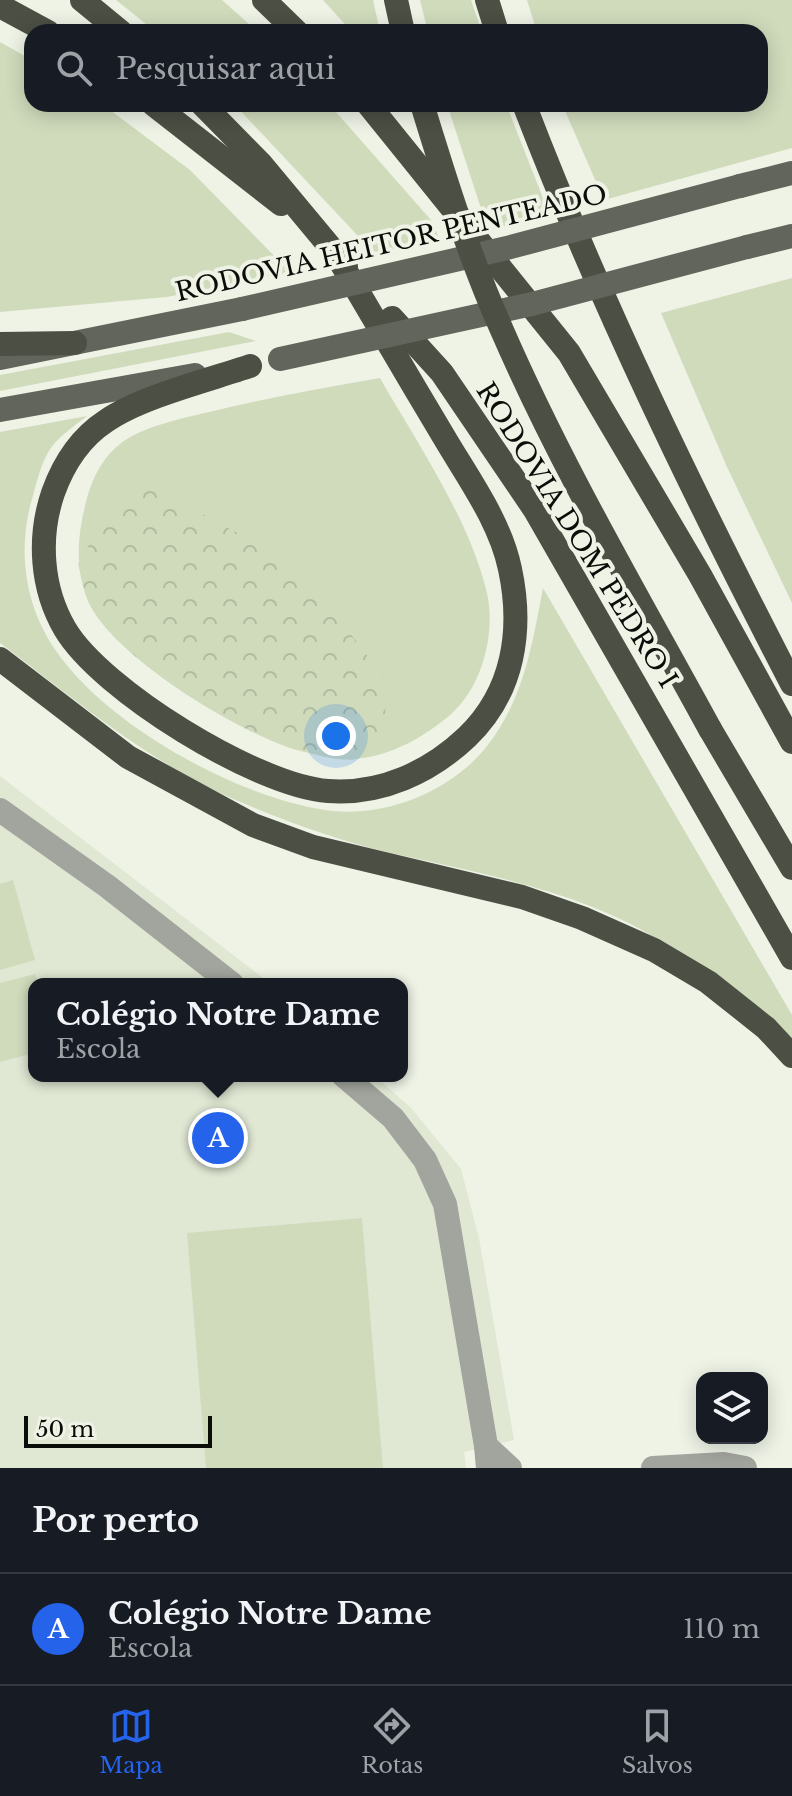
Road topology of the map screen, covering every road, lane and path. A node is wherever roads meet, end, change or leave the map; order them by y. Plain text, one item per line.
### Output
1 (82, 0) edge
2 (264, 0) edge
3 (396, 0) edge
4 (487, 0) edge
5 (0, 6) edge
6 (33, 24) edge
7 (111, 24) edge
8 (289, 24) edge
9 (401, 24) edge
10 (494, 24) edge
11 (163, 112) edge
12 (210, 112) edge
13 (374, 112) edge
14 (424, 112) edge
15 (527, 112) edge
16 (792, 173) edge
17 (314, 230) junction
18 (792, 236) edge
19 (337, 256) junction
20 (75, 343) junction
21 (0, 344) edge
22 (0, 358) edge
23 (250, 366) junction
24 (0, 410) edge
25 (0, 659) edge
26 (792, 684) edge
27 (792, 742) edge
28 (0, 810) edge
29 (792, 868) edge
30 (792, 958) edge
31 (224, 978) edge
32 (792, 1056) edge
33 (351, 1082) edge
34 (487, 1457) edge
35 (510, 1468) edge
36 (653, 1468) edge
37 (745, 1468) edge

1 - 7 highway
2 - 8 highway
3 - 9 highway
4 - 10 highway
5 - 6 highway
11 - 17 highway
12 - 17 highway, RODOVIA DOM PEDRO I
13 - 27 highway
14 - 29 highway, bridge
15 - 26 highway
16 - 20 main road, RODOVIA HEITOR PENTEADO, bridge
17 - 19 highway, RODOVIA DOM PEDRO I
18 - 23 main road, bridge
19 - 23 highway
19 - 30 highway, RODOVIA DOM PEDRO I
20 - 21 highway
20 - 22 main road, RODOVIA HEITOR PENTEADO
23 - 24 main road
25 - 32 highway
28 - 31 street
33 - 34 street
34 - 35 street
36 - 37 street

